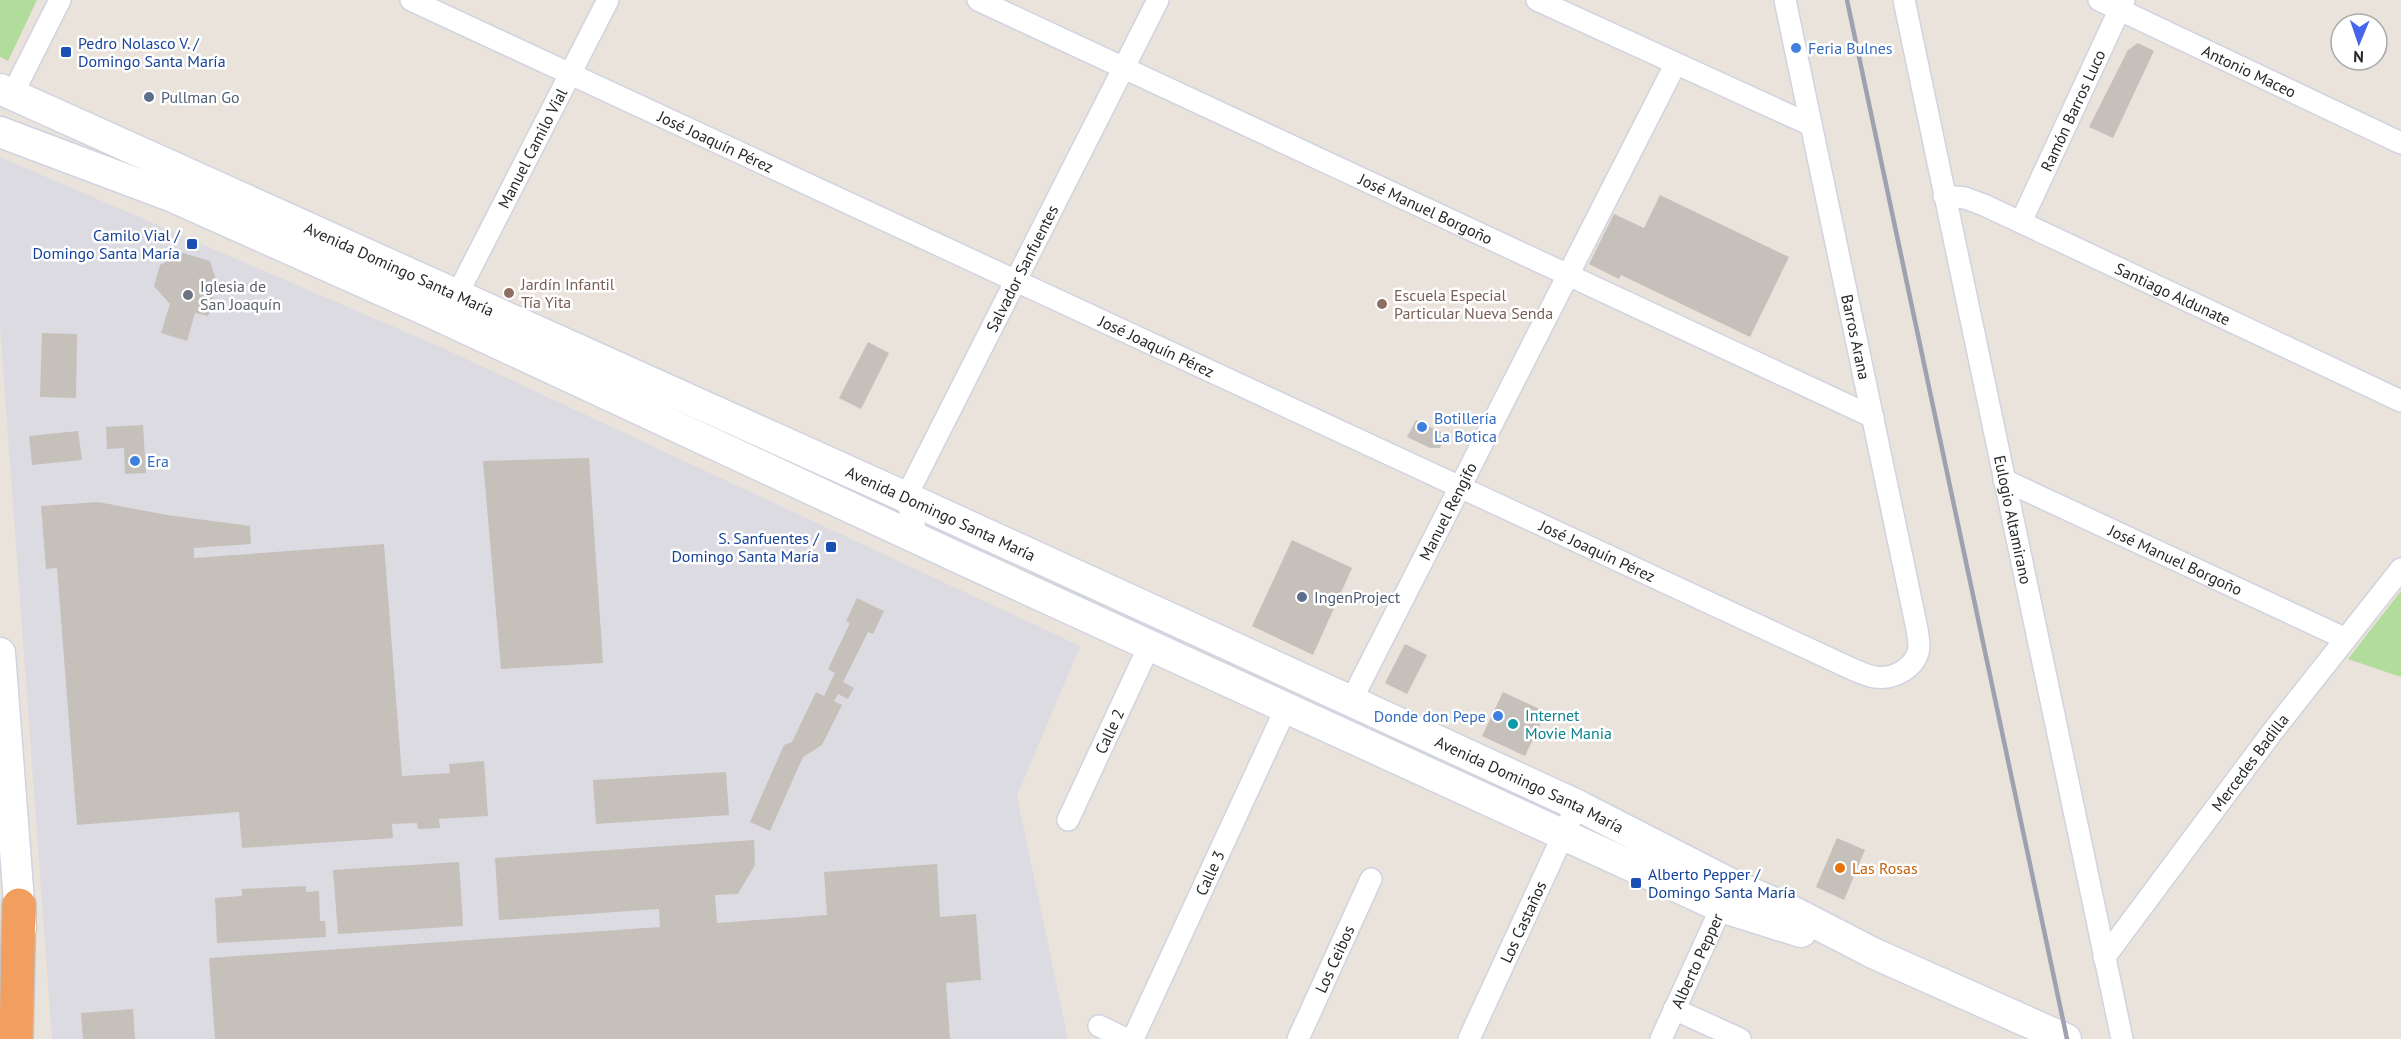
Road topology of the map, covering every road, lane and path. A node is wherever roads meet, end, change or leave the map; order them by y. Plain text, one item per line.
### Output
1 (60, 0) edge
2 (411, 0) edge
3 (608, 0) edge
4 (978, 0) edge
5 (1158, 0) edge
6 (1537, 0) edge
7 (1785, 0) edge
8 (1904, 0) edge
9 (2098, 0) edge
10 (2122, 5) edge
11 (1675, 65) junction
12 (1124, 68) junction
13 (571, 74) junction
14 (6, 92) edge
15 (1811, 125) junction
16 (0, 132) edge
17 (2401, 143) edge
18 (1944, 196) junction
19 (2020, 222) junction
20 (1568, 275) junction
21 (1015, 281) junction
22 (457, 295) junction
23 (428, 310) junction
24 (2401, 401) edge
25 (1873, 417) junction
26 (2004, 480) junction
27 (1460, 487) junction
28 (906, 497) junction
29 (918, 539) junction
30 (2401, 569) edge
31 (2346, 639) junction
32 (1150, 644) junction
33 (0, 653) edge
34 (1905, 670) joint
35 (1351, 701) junction
36 (1286, 708) junction
37 (1577, 805) junction
38 (1068, 820) dead end
39 (1564, 834) junction
40 (1371, 879) dead end
41 (1727, 896) junction
42 (19, 905) junction
43 (2104, 958) junction
44 (1674, 1009) junction
45 (1099, 1026) dead end
46 (16, 1039) edge
47 (30, 1039) edge
48 (1126, 1039) edge
49 (1133, 1039) edge
50 (1298, 1039) edge
51 (1469, 1039) edge
52 (1661, 1039) edge
53 (1740, 1039) edge
54 (2066, 1039) edge
55 (2122, 1039) edge

1 - 14 street
2 - 13 street, José Joaquín Pérez
3 - 13 street, Manuel Camilo Vial
4 - 12 street, José Manuel Borgoño
5 - 12 street, Salvador Sanfuentes
6 - 11 street
7 - 15 street, Barros Arana
8 - 18 street, Eulogio Altamirano
9 - 10 street, Antonio Maceo
10 - 17 street, Antonio Maceo
10 - 19 street, Ramón Barros Luco
11 - 15 street
11 - 20 street, Manuel Rengifo
12 - 20 street, José Manuel Borgoño
12 - 21 street, Salvador Sanfuentes
13 - 21 street, José Joaquín Pérez
13 - 22 street, Manuel Camilo Vial
14 - 22 main road, Avenida Domingo Santa María
15 - 25 street, Barros Arana
16 - 23 main road, Avenida Domingo Santa María
18 - 19 street, Santiago Aldunate
18 - 26 street, Eulogio Altamirano
19 - 24 street, Santiago Aldunate
20 - 25 street, José Manuel Borgoño
20 - 27 street, Manuel Rengifo
21 - 27 street, José Joaquín Pérez
21 - 28 street, Salvador Sanfuentes
22 - 23 main road
22 - 28 main road, Avenida Domingo Santa María
23 - 29 main road, Avenida Domingo Santa María
25 - 34 street, Barros Arana
26 - 31 street, José Manuel Borgoño
26 - 43 street, Eulogio Altamirano
27 - 34 street, José Joaquín Pérez
27 - 35 street, Manuel Rengifo
28 - 29 street
28 - 35 main road, Avenida Domingo Santa María
29 - 32 main road, Avenida Domingo Santa María
30 - 31 street, Mercedes Badilla
31 - 43 street, Mercedes Badilla
32 - 36 main road, Avenida Domingo Santa María
32 - 38 street, Calle 2
33 - 42 main road
35 - 37 main road, Avenida Domingo Santa María
36 - 39 main road, Avenida Domingo Santa María
36 - 49 street, Calle 3
37 - 39 street, Los Castaños
37 - 41 main road, Avenida Domingo Santa María
39 - 41 main road, Avenida Domingo Santa María
39 - 51 street, Los Castaños
40 - 50 street, Los Ceibos
41 - 44 street, Alberto Pepper
41 - 54 main road, Avenida Domingo Santa María
42 - 46 highway
42 - 47 main road
43 - 55 street, Eulogio Altamirano
44 - 52 street, Alberto Pepper
44 - 53 street
45 - 48 street

